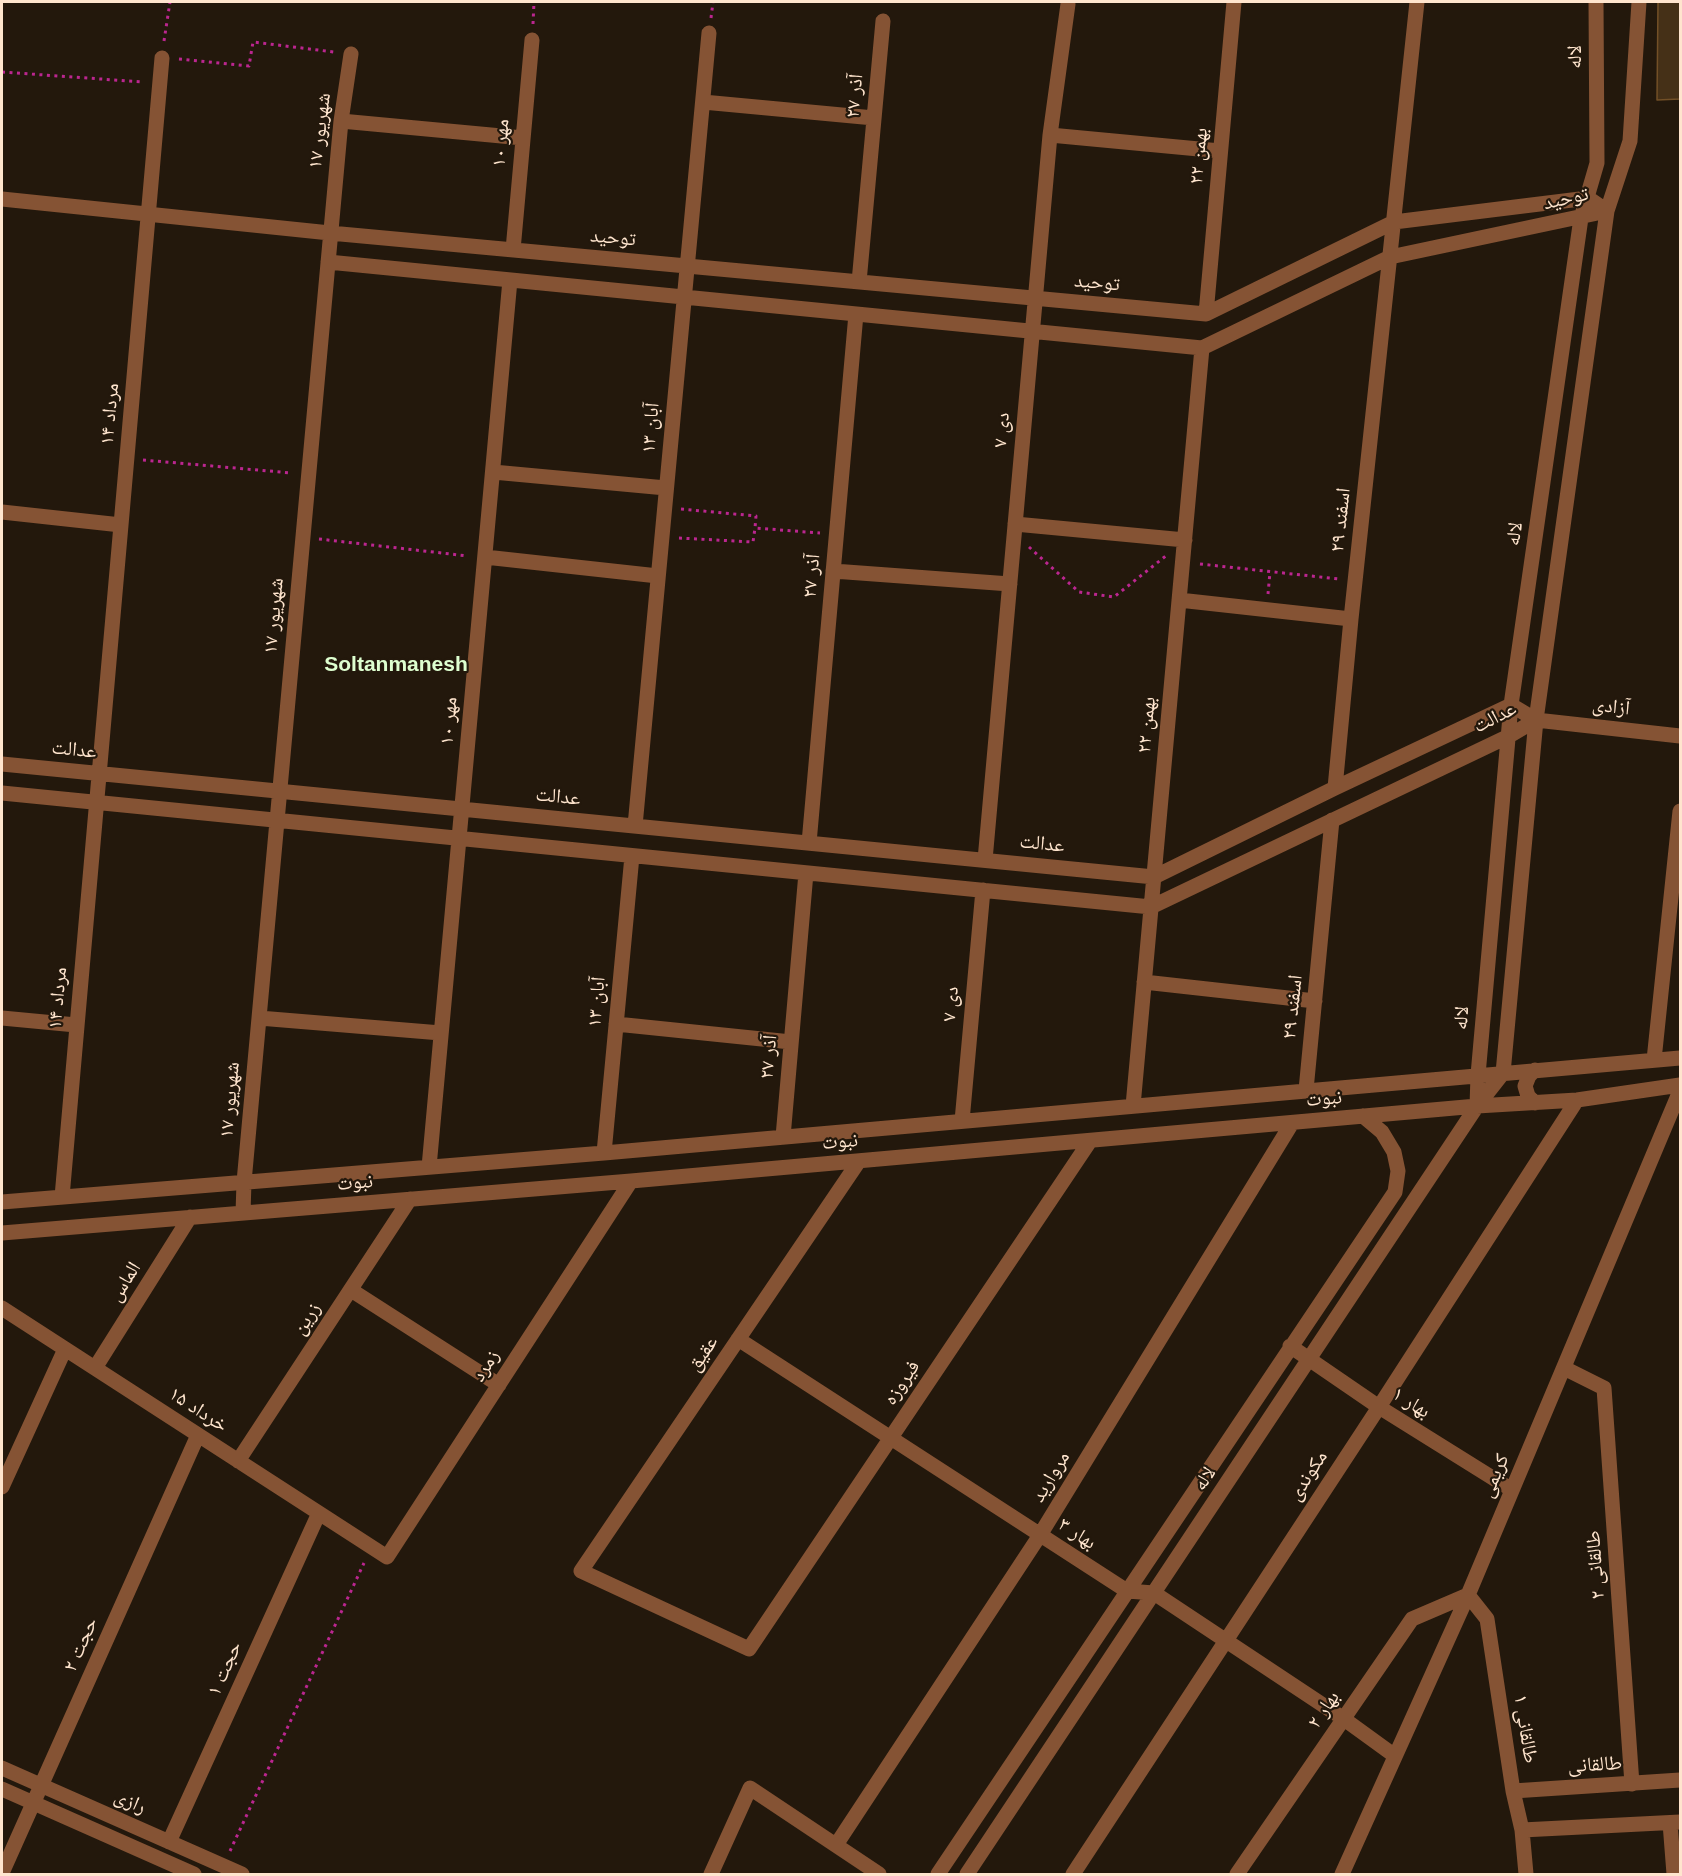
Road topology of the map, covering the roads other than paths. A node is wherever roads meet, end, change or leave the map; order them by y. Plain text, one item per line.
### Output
1 (1234, 2) edge
2 (1417, 2) edge
3 (1596, 2) edge
4 (1639, 2) edge
5 (1068, 4) dead end
6 (883, 21) dead end
7 (710, 33) dead end
8 (532, 40) road end
9 (351, 54) road end
10 (162, 58) road end
11 (703, 102) junction
12 (874, 118) junction
13 (341, 121) junction
14 (1050, 135) junction
15 (523, 138) junction
16 (1220, 151) junction
17 (1588, 198) junction
18 (2, 199) edge
19 (1607, 211) junction
20 (148, 214) junction
21 (1581, 218) junction
22 (1394, 222) junction
23 (330, 233) junction
24 (513, 250) junction
25 (1390, 258) junction
26 (328, 262) junction
27 (687, 266) junction
28 (510, 280) junction
29 (859, 282) junction
30 (684, 297) junction
31 (1035, 298) junction
32 (856, 314) junction
33 (1206, 314) junction
34 (1032, 331) junction
35 (1202, 348) junction
36 (493, 472) junction
37 (666, 488) junction
38 (2, 512) edge
39 (121, 525) junction
40 (1014, 529) junction
41 (1185, 540) junction
42 (485, 557) junction
43 (833, 571) junction
44 (658, 576) junction
45 (1010, 584) junction
46 (1179, 600) junction
47 (1351, 619) junction
48 (1511, 705) junction
49 (1536, 720) junction
50 (1509, 735) junction
51 (1680, 736) edge
52 (2, 764) edge
53 (99, 773) junction
54 (1335, 788) junction
55 (279, 791) junction
56 (2, 793) edge
57 (96, 803) junction
58 (462, 809) junction
59 (1680, 811) edge
60 (277, 820) junction
61 (1332, 820) junction
62 (635, 826) junction
63 (459, 838) junction
64 (809, 843) junction
65 (632, 856) junction
66 (985, 860) junction
67 (806, 873) junction
68 (1154, 877) junction
69 (983, 890) junction
70 (1151, 907) junction
71 (1144, 982) junction
72 (1315, 1001) junction
73 (2, 1018) edge
74 (259, 1018) junction
75 (616, 1024) junction
76 (76, 1025) junction
77 (441, 1033) junction
78 (791, 1042) junction
79 (1680, 1058) edge
80 (1654, 1060) junction
81 (1535, 1070) junction
82 (1503, 1073) junction
83 (1478, 1076) junction
84 (1680, 1085) edge
85 (1306, 1090) junction
86 (1680, 1091) edge
87 (1577, 1100) junction
88 (1535, 1102) junction
89 (1133, 1106) junction
90 (1477, 1106) junction
91 (1362, 1116) junction
92 (962, 1121) junction
93 (1292, 1123) junction
94 (783, 1137) junction
95 (1090, 1141) junction
96 (604, 1153) junction
97 (859, 1161) junction
98 (429, 1167) junction
99 (631, 1181) junction
100 (244, 1182) junction
101 (62, 1197) junction
102 (410, 1199) junction
103 (2, 1202) edge
104 (243, 1213) junction
105 (190, 1217) junction
106 (2, 1233) edge
107 (351, 1290) junction
108 (2, 1308) edge
109 (738, 1339) junction
110 (1290, 1346) junction
111 (65, 1348) junction
112 (1309, 1359) junction
113 (95, 1368) junction
114 (1564, 1368) junction
115 (499, 1384) junction
116 (1379, 1407) junction
117 (198, 1435) junction
118 (890, 1438) junction
119 (238, 1461) junction
120 (2, 1487) edge
121 (1512, 1490) junction
122 (319, 1513) junction
123 (1040, 1535) junction
124 (371, 1547) joint
125 (1127, 1591) junction
126 (1154, 1593) junction
127 (1468, 1595) junction
128 (1226, 1641) junction
129 (749, 1649) joint
130 (1344, 1719) junction
131 (1395, 1756) junction
132 (2, 1768) edge
133 (1680, 1780) edge
134 (1632, 1784) junction
135 (41, 1785) junction
136 (2, 1789) edge
137 (1513, 1791) junction
138 (33, 1803) junction
139 (1675, 1822) edge
140 (1522, 1830) junction
141 (169, 1842) junction
142 (836, 1845) junction
143 (191, 1852) junction
144 (2, 1873) edge
145 (185, 1873) edge
146 (242, 1875) edge
147 (711, 1875) edge
148 (879, 1875) edge
149 (938, 1875) edge
150 (967, 1875) edge
151 (1073, 1875) edge
152 (1237, 1875) edge
153 (1342, 1875) edge
154 (1526, 1875) edge
155 (1674, 1875) edge

1 - 16 street, ۲۲ بهمن
2 - 22 street
3 - 17 street, لاله
4 - 19 street
5 - 14 street, ۷ دی
6 - 12 street, ۲۷ آذر
7 - 11 street, ۱۳ آبان
8 - 15 street, ۱۰ مهر
9 - 13 street, ۱۷ شهریور
10 - 20 street, ۱۴ مرداد
11 - 12 street
11 - 27 street, ۱۳ آبان
12 - 29 street, ۲۷ آذر
13 - 15 street
13 - 23 street, ۱۷ شهریور
14 - 16 street
14 - 31 street, ۷ دی
15 - 24 street, ۱۰ مهر
16 - 33 street, ۲۲ بهمن
17 - 19 street, توحید
17 - 21 street, لاله
17 - 22 street, توحید
18 - 20 street, توحید
19 - 21 street, توحید
19 - 49 street
20 - 23 street, توحید
20 - 39 street, ۱۴ مرداد
21 - 25 street, توحید
21 - 48 street, لاله
22 - 25 street, ۲۹ اسفند
22 - 33 street, توحید
23 - 24 street, توحید
23 - 26 street, ۱۷ شهریور
24 - 27 street, توحید
25 - 35 street, توحید
25 - 47 street, ۲۹ اسفند
26 - 28 street
26 - 55 street, ۱۷ شهریور
27 - 29 street, توحید
27 - 30 street, ۱۳ آبان
28 - 30 street
28 - 36 street, ۱۰ مهر
29 - 31 street, توحید
30 - 32 street
30 - 37 street, ۱۳ آبان
31 - 33 street, توحید
31 - 34 street, ۷ دی
32 - 34 street
32 - 43 street, ۲۷ آذر
34 - 35 street
34 - 40 street, ۷ دی
35 - 41 street, ۲۲ بهمن
36 - 37 street
36 - 42 street, ۱۰ مهر
37 - 44 street, ۱۳ آبان
38 - 39 street
39 - 53 street, ۱۴ مرداد
40 - 41 street
40 - 45 street, ۷ دی
41 - 46 street, ۲۲ بهمن
42 - 44 street
42 - 58 street, ۱۰ مهر
43 - 45 street
43 - 64 street, ۲۷ آذر
44 - 62 street, ۱۳ آبان
45 - 66 street, ۷ دی
46 - 47 street
46 - 68 street, ۲۲ بهمن
47 - 54 street, ۲۹ اسفند
48 - 49 street, عدالت
48 - 50 street, لاله
48 - 54 street, عدالت
49 - 50 street, عدالت
49 - 51 street, آزادی
49 - 82 street
50 - 61 street, عدالت
50 - 83 street, لاله
52 - 53 street, عدالت
53 - 55 street, عدالت
53 - 57 street, ۱۴ مرداد
54 - 68 street, عدالت
55 - 58 street, عدالت
55 - 60 street, ۱۷ شهریور
56 - 57 street
57 - 60 street
57 - 76 street, ۱۴ مرداد
58 - 62 street, عدالت
58 - 63 street, ۱۰ مهر
59 - 80 street
60 - 63 street
60 - 74 street, ۱۷ شهریور
61 - 70 street, عدالت
61 - 72 street, ۲۹ اسفند
62 - 64 street, عدالت
63 - 65 street
63 - 77 street, ۱۰ مهر
64 - 66 street, عدالت
65 - 67 street
65 - 75 street, ۱۳ آبان
66 - 68 street, عدالت
67 - 69 street
67 - 78 street, ۲۷ آذر
68 - 70 street, ۲۲ بهمن
69 - 70 street
69 - 92 street, ۷ دی
70 - 71 street, ۲۲ بهمن
71 - 72 street
71 - 89 street, ۲۲ بهمن
72 - 85 street, ۲۹ اسفند
73 - 76 street
74 - 77 street
74 - 100 street, ۱۷ شهریور
75 - 78 street
75 - 96 street, ۱۳ آبان
76 - 101 street, ۱۴ مرداد
77 - 98 street, ۱۰ مهر
78 - 94 street, ۲۷ آذر
79 - 80 street, نبوت
80 - 81 street, نبوت
81 - 82 street, نبوت
81 - 88 street
82 - 83 street, نبوت
82 - 90 street, لاله
83 - 85 street, نبوت
83 - 90 street, لاله
84 - 87 street, نبوت
85 - 89 street, نبوت
86 - 114 street, کریمی
87 - 88 street, نبوت
87 - 116 street, مکوندی
88 - 90 street, نبوت
89 - 92 street, نبوت
90 - 91 street, نبوت
90 - 112 street, لاله
91 - 93 street, نبوت
91 - 110 street, لاله
92 - 94 street, نبوت
93 - 95 street, نبوت
93 - 123 street, مروارید
94 - 96 street, نبوت
95 - 97 street, نبوت
95 - 118 street, فیروزه
96 - 98 street, نبوت
97 - 99 street, نبوت
97 - 109 street, عقیق
98 - 100 street, نبوت
99 - 102 street, نبوت
99 - 115 street, زمرد
100 - 101 street, نبوت
100 - 104 street, ۱۷ شهریور
101 - 103 street, نبوت
102 - 104 street, نبوت
102 - 107 street, زرین
104 - 105 street, نبوت
105 - 106 street, نبوت
105 - 113 street, الماس
107 - 115 street
107 - 119 street, زرین
108 - 111 street, ۱۵ خرداد
109 - 118 street, بهار ۳
109 - 129 street, عقیق
110 - 112 street, بهار ۱
110 - 125 street, لاله
111 - 113 street, ۱۵ خرداد
111 - 120 street
112 - 116 street, بهار ۱
112 - 126 street, لاله
113 - 117 street, ۱۵ خرداد
114 - 121 street, کریمی
114 - 134 street, طالقانی ۲
115 - 124 street, زمرد
116 - 121 street, بهار ۱
116 - 128 street, مکوندی
117 - 119 street, ۱۵ خرداد
117 - 135 street, حجت ۲
118 - 123 street, بهار ۳
118 - 129 street, فیروزه
119 - 122 street, ۱۵ خرداد
121 - 127 street, کریمی
122 - 124 street, ۱۵ خرداد
122 - 141 street, حجت ۱
123 - 125 street, بهار ۳
123 - 142 street, مروارید
125 - 126 street, بهار ۳
125 - 149 street, لاله
126 - 128 street, بهار ۳
126 - 150 street, لاله
127 - 130 street, بهار ۲
127 - 131 street, کریمی
127 - 137 street, طالقانی ۱
128 - 130 street, بهار ۳
128 - 151 street, مکوندی
130 - 131 street, بهار ۳
130 - 152 street, بهار ۲
131 - 153 street, کریمی
132 - 135 street, رازی
133 - 134 street, طالقانی
134 - 137 street, طالقانی
135 - 138 street, حجت ۲
135 - 141 street, رازی
136 - 138 street, رازی
137 - 140 street, طالقانی ۱
138 - 144 street, حجت ۲
138 - 145 street, رازی
139 - 140 street
139 - 155 street
140 - 154 street, طالقانی ۱
141 - 143 street, رازی
142 - 147 street
142 - 148 street
143 - 145 street
143 - 146 street, رازی

